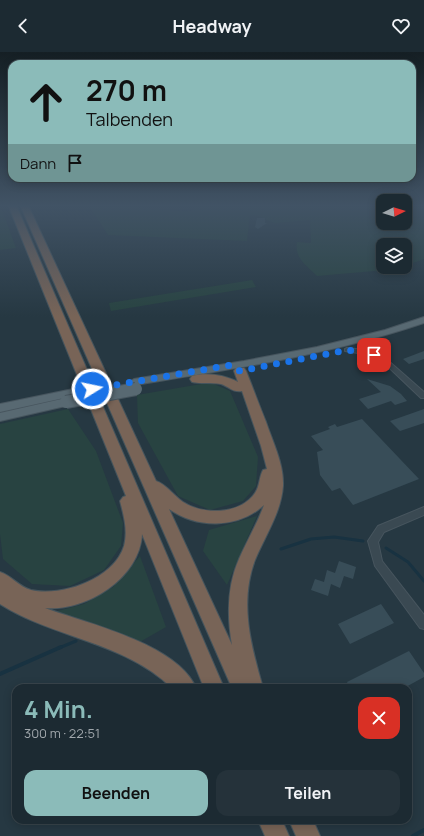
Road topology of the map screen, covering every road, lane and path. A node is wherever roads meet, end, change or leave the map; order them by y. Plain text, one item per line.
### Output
1 (28, 244) edge
2 (42, 244) edge
3 (424, 320) edge
4 (424, 328) edge
5 (347, 350) junction
6 (234, 370) junction
7 (196, 379) junction
8 (135, 386) junction
9 (238, 388) junction
10 (424, 396) edge
11 (65, 398) junction
12 (0, 408) edge
13 (0, 417) edge
14 (124, 475) junction
15 (150, 483) junction
16 (424, 511) edge
17 (0, 580) edge
18 (0, 594) edge
19 (424, 624) edge
20 (182, 684) edge
21 (212, 684) edge
22 (240, 684) edge
23 (252, 684) edge
24 (272, 824) edge
25 (303, 824) edge
26 (277, 836) edge
27 (308, 836) edge

1 - 14 highway
2 - 15 highway
3 - 6 main road
4 - 5 main road
5 - 6 main road
5 - 10 street
6 - 7 main road
6 - 8 main road
6 - 9 highway
6 - 23 highway
7 - 8 main road
7 - 9 highway
8 - 11 main road, bridge
9 - 15 highway
11 - 12 main road
11 - 13 main road
14 - 17 highway
14 - 21 highway
15 - 22 highway
16 - 19 street
18 - 20 highway
24 - 26 highway
25 - 27 highway

